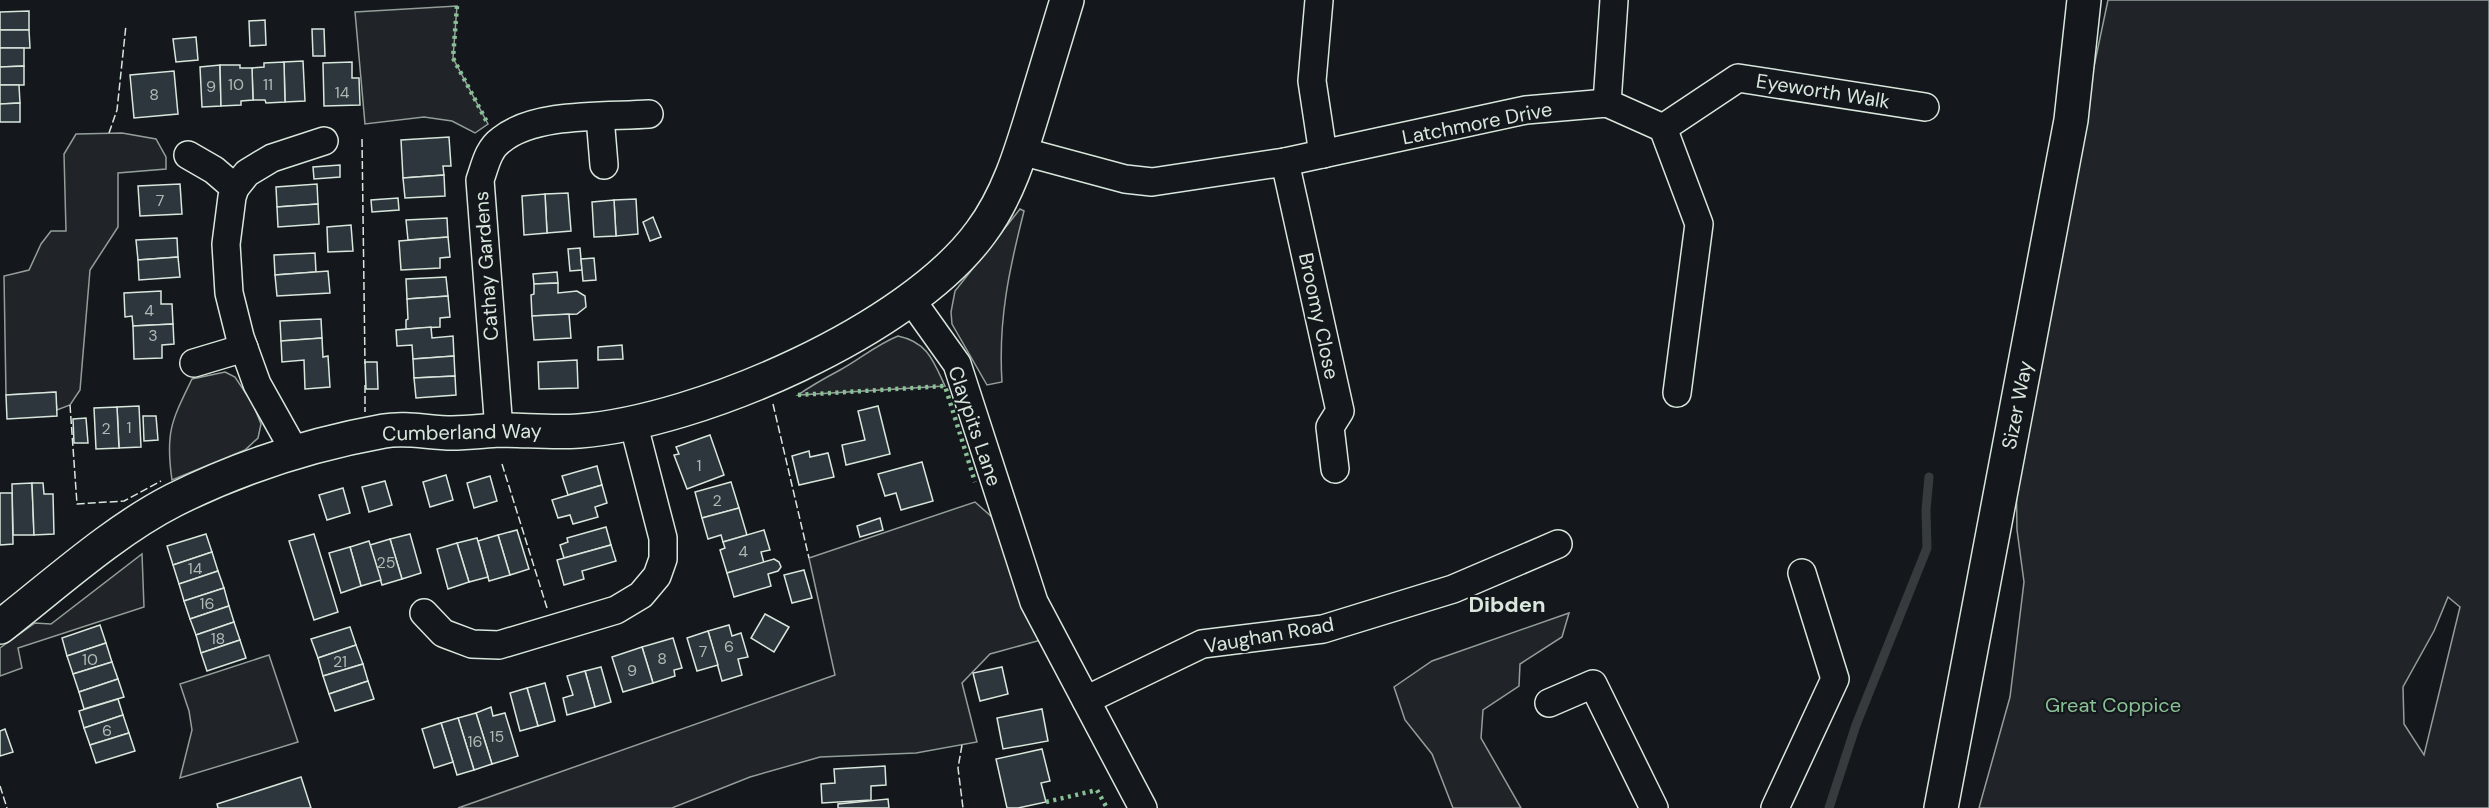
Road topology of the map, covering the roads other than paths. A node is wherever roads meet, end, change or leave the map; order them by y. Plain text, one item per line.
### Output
1 (1067, 0) edge
2 (1319, 0) edge
3 (1614, 0) edge
4 (2084, 0) edge
5 (1607, 103) junction
6 (1925, 107) dead end
7 (649, 114) dead end
8 (600, 117) junction
9 (1663, 128) junction
10 (324, 141) dead end
11 (1021, 151) junction
12 (1323, 154) junction
13 (188, 155) dead end
14 (1285, 162) junction
15 (604, 165) dead end
16 (235, 188) junction
17 (910, 298) junction
18 (244, 348) junction
19 (194, 363) dead end
20 (1677, 393) dead end
21 (633, 422) junction
22 (499, 430) junction
23 (295, 452) junction
24 (1335, 469) dead end
25 (1558, 544) dead end
26 (1802, 573) dead end
27 (423, 612) dead end
28 (0, 627) edge
29 (1086, 700) junction
30 (1549, 703) dead end
31 (1143, 808) edge
32 (1654, 808) edge
33 (1775, 808) edge
34 (1941, 808) edge

1 - 11 street
2 - 12 street
3 - 5 street
4 - 34 street, Sizer Way
5 - 9 street, Latchmore Drive
5 - 12 street, Latchmore Drive
6 - 9 street, Eyeworth Walk
7 - 8 street, Cathay Gardens
8 - 15 street
8 - 22 street, Cathay Gardens
9 - 20 street
10 - 16 street
11 - 14 street, Latchmore Drive
11 - 17 street
12 - 14 street, Latchmore Drive
13 - 16 street
14 - 24 street, Broomy Close
16 - 18 street
17 - 21 street, Cumberland Way
17 - 29 street, Claypits Lane
18 - 19 street
18 - 23 street
21 - 22 street, Cumberland Way
21 - 27 street
22 - 23 street, Cumberland Way
23 - 28 street, Cumberland Way
25 - 29 street, Vaughan Road
26 - 33 street
29 - 31 street, Claypits Lane
30 - 32 street

